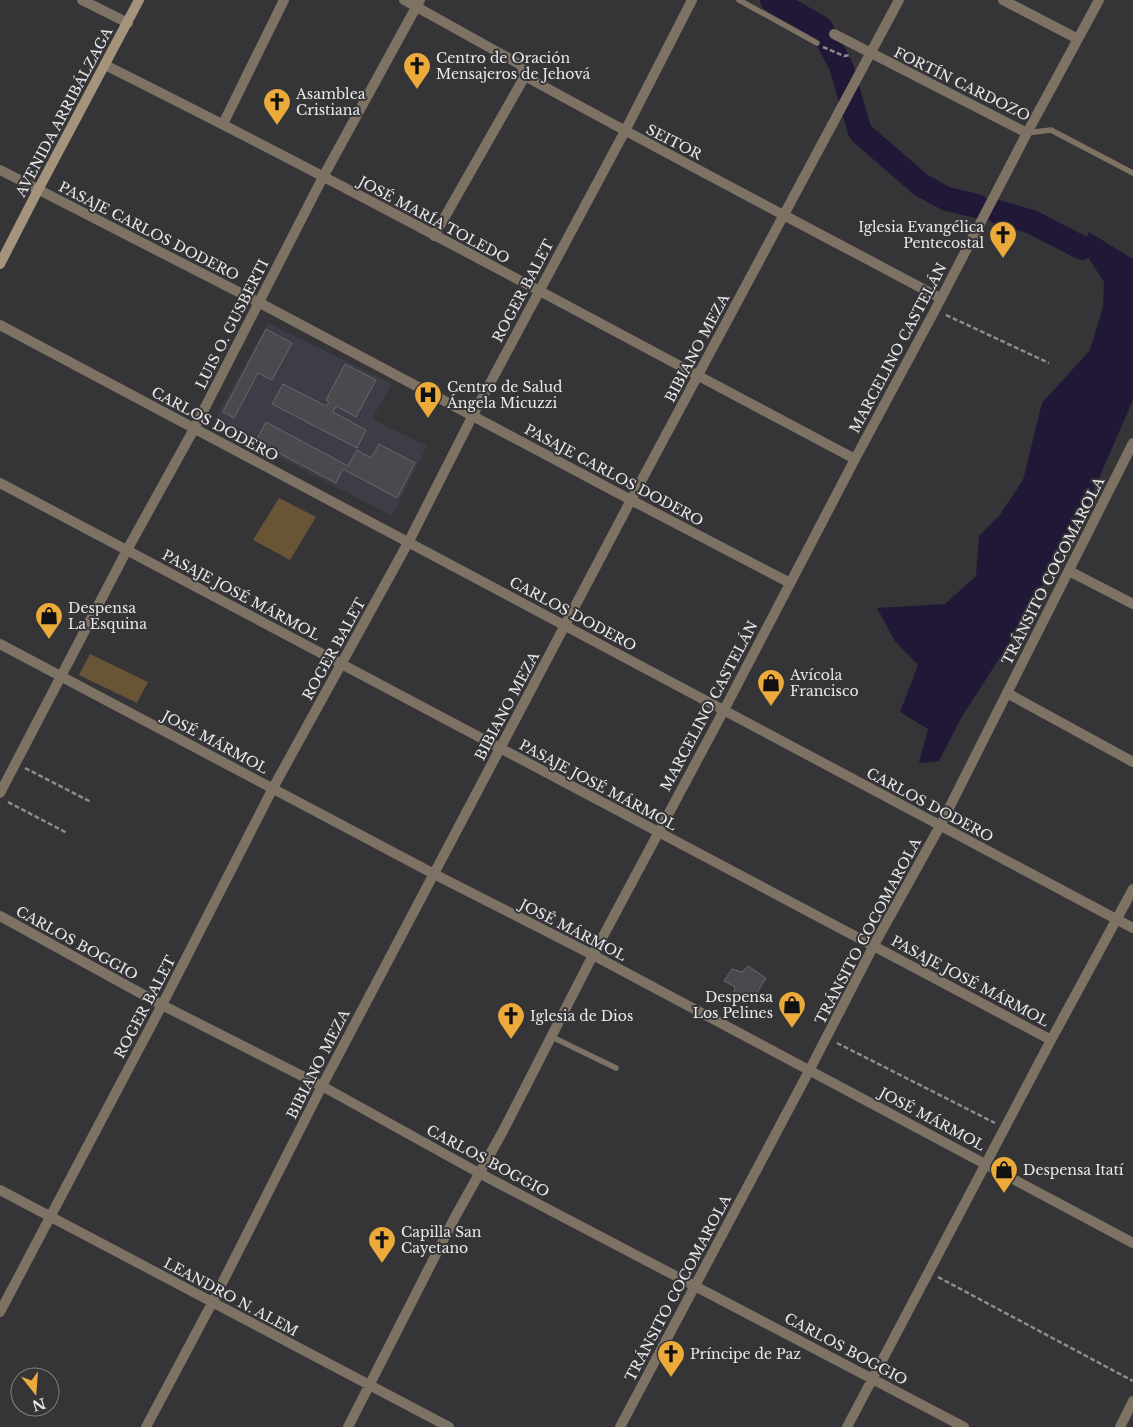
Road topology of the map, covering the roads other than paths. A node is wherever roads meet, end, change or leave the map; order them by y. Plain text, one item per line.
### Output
1 (82, 0) edge
2 (139, 0) edge
3 (284, 0) edge
4 (404, 0) edge
5 (692, 0) edge
6 (739, 0) edge
7 (899, 0) edge
8 (1004, 0) edge
9 (1099, 0) edge
10 (418, 3) edge
11 (128, 23) junction
12 (834, 34) dead end
13 (1078, 39) junction
14 (817, 43) dead end
15 (870, 54) junction
16 (105, 65) junction
17 (525, 76) junction
18 (222, 124) junction
19 (625, 132) junction
20 (1027, 132) junction
21 (0, 170) edge
22 (1133, 173) edge
23 (323, 177) junction
24 (38, 190) junction
25 (784, 214) junction
26 (434, 236) junction
27 (0, 264) edge
28 (539, 290) junction
29 (940, 298) junction
30 (258, 302) junction
31 (0, 325) edge
32 (698, 376) junction
33 (473, 415) junction
34 (194, 429) junction
35 (1133, 443) edge
36 (855, 458) junction
37 (0, 483) edge
38 (631, 500) junction
39 (409, 541) junction
40 (127, 550) junction
41 (1069, 571) junction
42 (790, 583) junction
43 (1133, 604) edge
44 (566, 625) junction
45 (0, 644) edge
46 (341, 664) junction
47 (61, 675) junction
48 (1007, 693) junction
49 (724, 710) junction
50 (500, 748) junction
51 (1133, 762) edge
52 (274, 788) junction
53 (0, 793) edge
54 (940, 826) junction
55 (659, 832) junction
56 (434, 874) junction
57 (1133, 889) edge
58 (0, 916) edge
59 (1117, 920) junction
60 (1133, 928) edge
61 (874, 945) junction
62 (592, 955) junction
63 (162, 1005) junction
64 (550, 1036) junction
65 (1051, 1040) junction
66 (616, 1068) dead end
67 (809, 1071) junction
68 (322, 1086) junction
69 (986, 1163) junction
70 (479, 1173) junction
71 (0, 1190) edge
72 (50, 1217) junction
73 (1133, 1243) edge
74 (694, 1285) junction
75 (212, 1303) junction
76 (0, 1312) edge
77 (872, 1378) junction
78 (370, 1386) junction
79 (1133, 1401) edge
80 (146, 1427) edge
81 (348, 1427) edge
82 (450, 1427) edge
83 (620, 1427) edge
84 (847, 1427) edge
85 (964, 1427) edge
86 (1120, 1427) edge

1 - 11 street
2 - 11 main road, AVENIDA ARRIBÁLZAGA
3 - 18 street
4 - 10 street, SEITOR
5 - 19 street, ROGER BALET
6 - 14 lane
7 - 15 street, BIBIANO MEZA
8 - 13 street
9 - 13 street, MARCELINO CASTELÁN
10 - 17 street, SEITOR
10 - 23 street, LUIS O. GUSBERTI
11 - 16 main road, AVENIDA ARRIBÁLZAGA
12 - 15 street, FORTÍN CARDOZO
13 - 20 street, MARCELINO CASTELÁN
15 - 20 street, FORTÍN CARDOZO
15 - 25 street, BIBIANO MEZA
16 - 18 street, JOSÉ MARÍA TOLEDO
16 - 24 main road, AVENIDA ARRIBÁLZAGA
17 - 19 street, SEITOR
17 - 26 street
18 - 23 street, JOSÉ MARÍA TOLEDO
19 - 25 street, SEITOR
19 - 28 street, ROGER BALET
20 - 22 lane, FORTÍN CARDOZO
20 - 29 street, MARCELINO CASTELÁN
21 - 24 street, PASAJE CARLOS DODERO
23 - 26 street, JOSÉ MARÍA TOLEDO
23 - 30 street, LUIS O. GUSBERTI
24 - 27 main road, AVENIDA ARRIBÁLZAGA
24 - 30 street, PASAJE CARLOS DODERO
25 - 29 street, SEITOR
25 - 32 street, BIBIANO MEZA
26 - 28 street, JOSÉ MARÍA TOLEDO
28 - 32 street, JOSÉ MARÍA TOLEDO
28 - 33 street, ROGER BALET
29 - 36 street, MARCELINO CASTELÁN
30 - 33 street, PASAJE CARLOS DODERO
30 - 34 street, LUIS O. GUSBERTI
31 - 34 street, CARLOS DODERO
32 - 36 street, JOSÉ MARÍA TOLEDO
32 - 38 street, BIBIANO MEZA
33 - 38 street, PASAJE CARLOS DODERO
33 - 39 street, ROGER BALET
34 - 39 street, CARLOS DODERO
34 - 40 street, LUIS O. GUSBERTI
35 - 41 street, TRÁNSITO COCOMAROLA
36 - 42 street, MARCELINO CASTELÁN
37 - 40 street, PASAJE JOSÉ MÁRMOL
38 - 42 street, PASAJE CARLOS DODERO
38 - 44 street, BIBIANO MEZA
39 - 44 street, CARLOS DODERO
39 - 46 street, ROGER BALET
40 - 46 street, PASAJE JOSÉ MÁRMOL
40 - 47 street, LUIS O. GUSBERTI
41 - 43 street
41 - 48 street, TRÁNSITO COCOMAROLA
42 - 49 street, MARCELINO CASTELÁN
44 - 49 street, CARLOS DODERO
44 - 50 street, BIBIANO MEZA
45 - 47 street, JOSÉ MÁRMOL
46 - 50 street, PASAJE JOSÉ MÁRMOL
46 - 52 street, ROGER BALET
47 - 52 street, JOSÉ MÁRMOL
47 - 53 street, LUIS O. GUSBERTI
48 - 51 street
48 - 54 street, TRÁNSITO COCOMAROLA
49 - 54 street, CARLOS DODERO
49 - 55 street, MARCELINO CASTELÁN
50 - 55 street, PASAJE JOSÉ MÁRMOL
50 - 56 street, BIBIANO MEZA
52 - 56 street, JOSÉ MÁRMOL
52 - 63 street, ROGER BALET
54 - 59 street, CARLOS DODERO
54 - 61 street, TRÁNSITO COCOMAROLA
55 - 61 street, PASAJE JOSÉ MÁRMOL
55 - 62 street, MARCELINO CASTELÁN
56 - 62 street, JOSÉ MÁRMOL
56 - 68 street, BIBIANO MEZA
57 - 59 street
58 - 63 street, CARLOS BOGGIO
59 - 60 street, CARLOS DODERO
59 - 65 street
61 - 65 street, PASAJE JOSÉ MÁRMOL
61 - 67 street, TRÁNSITO COCOMAROLA
62 - 64 street, MARCELINO CASTELÁN
62 - 67 street, JOSÉ MÁRMOL
63 - 68 street, CARLOS BOGGIO
63 - 72 street, ROGER BALET
64 - 66 lane
64 - 70 street, MARCELINO CASTELÁN
65 - 69 street
67 - 69 street, JOSÉ MÁRMOL
67 - 74 street, TRÁNSITO COCOMAROLA
68 - 70 street, CARLOS BOGGIO
68 - 75 street, BIBIANO MEZA
69 - 73 street, JOSÉ MÁRMOL
69 - 77 street
70 - 74 street, CARLOS BOGGIO
70 - 78 street, MARCELINO CASTELÁN
71 - 72 street, LEANDRO N. ALEM
72 - 75 street, LEANDRO N. ALEM
72 - 76 street, ROGER BALET
74 - 77 street, CARLOS BOGGIO
74 - 83 street, TRÁNSITO COCOMAROLA
75 - 78 street, LEANDRO N. ALEM
75 - 80 street, BIBIANO MEZA
77 - 84 street
77 - 85 street, CARLOS BOGGIO
78 - 81 street, MARCELINO CASTELÁN
78 - 82 street, LEANDRO N. ALEM
79 - 86 street

